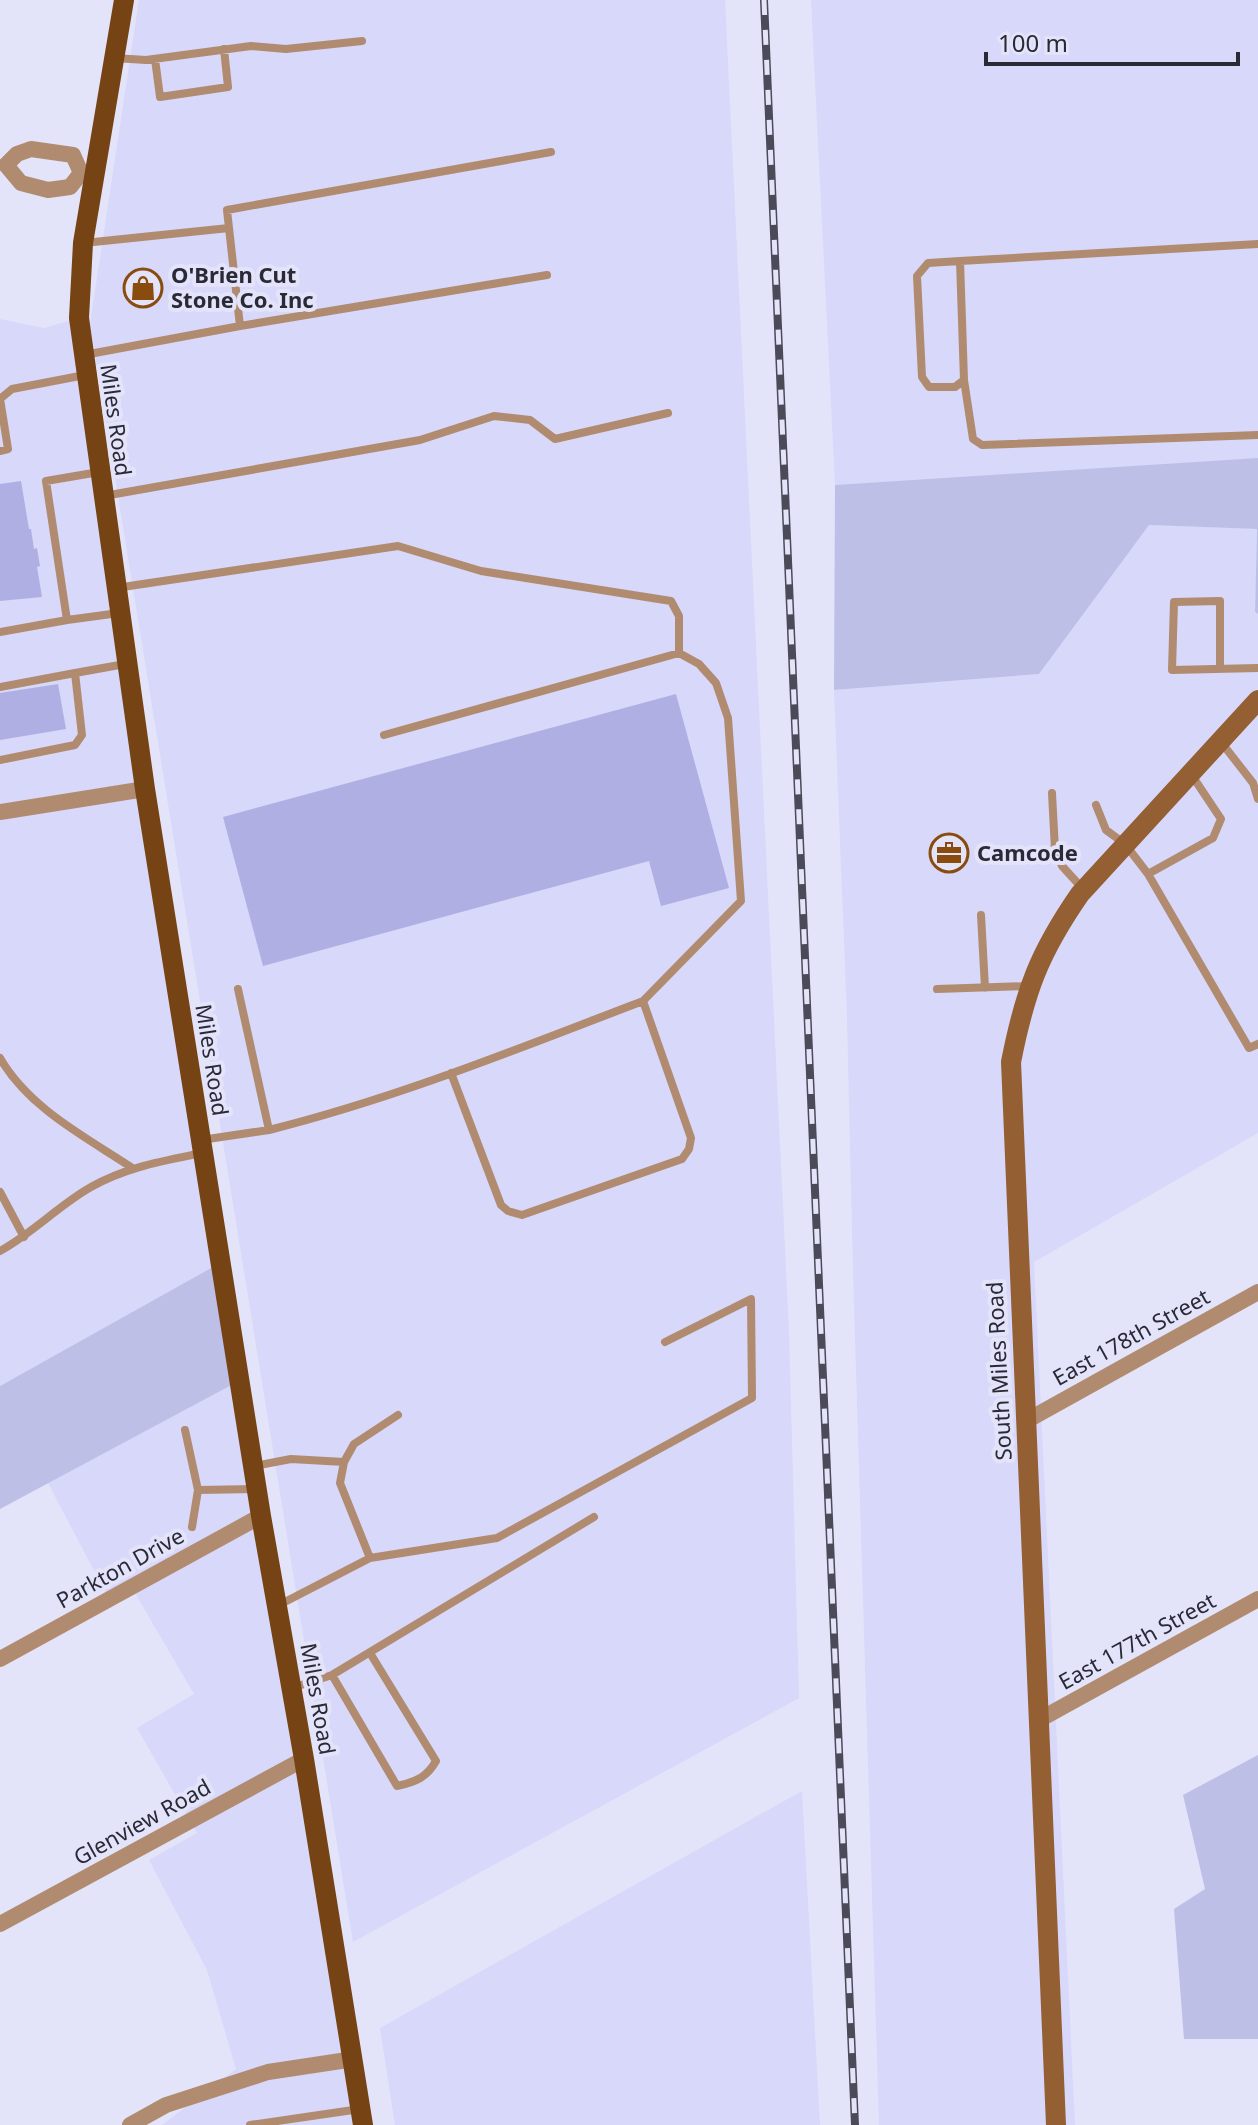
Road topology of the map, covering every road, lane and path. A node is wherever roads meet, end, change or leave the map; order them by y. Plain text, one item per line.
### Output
1 (124, 0) edge
2 (362, 41) dead end
3 (224, 49) junction
4 (113, 58) junction
5 (155, 59) junction
6 (551, 152) dead end
7 (3, 164) edge
8 (88, 174) junction
9 (229, 228) junction
10 (83, 243) junction
11 (1258, 244) edge
12 (960, 261) junction
13 (547, 275) dead end
14 (240, 326) junction
15 (84, 365) junction
16 (964, 380) junction
17 (0, 399) edge
18 (668, 413) dead end
19 (1258, 435) edge
20 (0, 451) edge
21 (100, 472) junction
22 (103, 496) junction
23 (116, 589) junction
24 (119, 613) junction
25 (67, 620) junction
26 (0, 632) edge
27 (679, 653) junction
28 (127, 664) junction
29 (1258, 668) edge
30 (1220, 669) junction
31 (75, 673) junction
32 (0, 687) edge
33 (1258, 700) edge
34 (384, 735) dead end
35 (1220, 741) junction
36 (0, 760) edge
37 (1190, 774) junction
38 (145, 789) junction
39 (1052, 793) dead end
40 (1258, 799) edge
41 (1096, 805) dead end
42 (0, 812) edge
43 (1125, 844) junction
44 (1148, 874) junction
45 (1083, 890) junction
46 (981, 915) dead end
47 (1030, 986) junction
48 (985, 988) junction
49 (238, 989) dead end
50 (937, 989) dead end
51 (643, 1001) junction
52 (1258, 1044) edge
53 (0, 1058) edge
54 (451, 1073) junction
55 (269, 1130) junction
56 (202, 1147) junction
57 (131, 1167) junction
58 (0, 1192) edge
59 (24, 1237) junction
60 (0, 1251) edge
61 (1258, 1292) edge
62 (665, 1342) dead end
63 (398, 1415) dead end
64 (1026, 1421) junction
65 (185, 1430) dead end
66 (344, 1462) junction
67 (253, 1466) junction
68 (257, 1489) junction
69 (198, 1490) junction
70 (261, 1516) junction
71 (594, 1517) dead end
72 (192, 1527) dead end
73 (370, 1558) junction
74 (1258, 1599) edge
75 (277, 1606) junction
76 (370, 1653) junction
77 (0, 1659) edge
78 (332, 1675) junction
79 (291, 1688) junction
80 (1037, 1721) junction
81 (304, 1759) junction
82 (0, 1924) edge
83 (354, 2059) junction
84 (362, 2117) edge
85 (311, 2120) edge
86 (130, 2125) edge
87 (250, 2125) edge
88 (1056, 2125) edge

1 - 4 main road, Miles Road
2 - 3 lane
3 - 5 lane
3 - 5 lane
4 - 5 lane
4 - 8 main road, Miles Road
6 - 9 lane
7 - 8 street
7 - 8 street
8 - 10 main road, Miles Road
9 - 10 lane
9 - 14 lane
10 - 15 main road, Miles Road
11 - 12 lane
12 - 16 lane
12 - 16 lane
13 - 14 lane
14 - 15 lane
15 - 17 lane
15 - 21 main road, Miles Road
16 - 19 lane
17 - 20 lane
18 - 22 lane
21 - 22 main road, Miles Road
21 - 25 lane
22 - 23 main road, Miles Road
23 - 24 main road, Miles Road
23 - 27 lane
24 - 25 lane
24 - 28 main road, Miles Road
25 - 26 lane
27 - 34 lane
27 - 51 lane
28 - 31 lane
28 - 38 main road, Miles Road
29 - 30 lane
30 - 30 lane
31 - 32 lane
31 - 36 lane
33 - 35 street, South Miles Road
35 - 37 street, South Miles Road
35 - 40 lane
37 - 43 street, South Miles Road
37 - 44 lane
38 - 42 street
38 - 56 main road, Miles Road
39 - 45 lane
41 - 43 lane
43 - 44 lane
43 - 45 street, South Miles Road
44 - 52 lane
45 - 47 street, South Miles Road
46 - 48 lane
47 - 48 lane
47 - 64 street, South Miles Road
48 - 50 lane
49 - 55 lane
51 - 54 lane
51 - 54 lane
53 - 57 lane
54 - 55 lane
55 - 56 lane
56 - 57 lane
56 - 67 main road, Miles Road
57 - 59 lane
58 - 59 lane
59 - 60 lane
61 - 64 street, East 178th Street
62 - 73 lane
63 - 66 lane
64 - 80 street, South Miles Road
65 - 69 lane
66 - 67 lane
66 - 73 lane
67 - 68 main road, Miles Road
68 - 69 lane
68 - 70 main road, Miles Road
69 - 72 lane
70 - 75 main road, Miles Road
70 - 77 street, Parkton Drive
71 - 76 lane
73 - 75 lane
74 - 80 street, East 177th Street
75 - 79 main road, Miles Road
76 - 78 lane
76 - 78 lane
78 - 79 lane
79 - 81 main road, Miles Road
80 - 88 street, South Miles Road
81 - 82 street, Glenview Road
81 - 83 main road, Miles Road
83 - 84 main road, Miles Road
83 - 86 street
84 - 85 lane
85 - 87 lane

